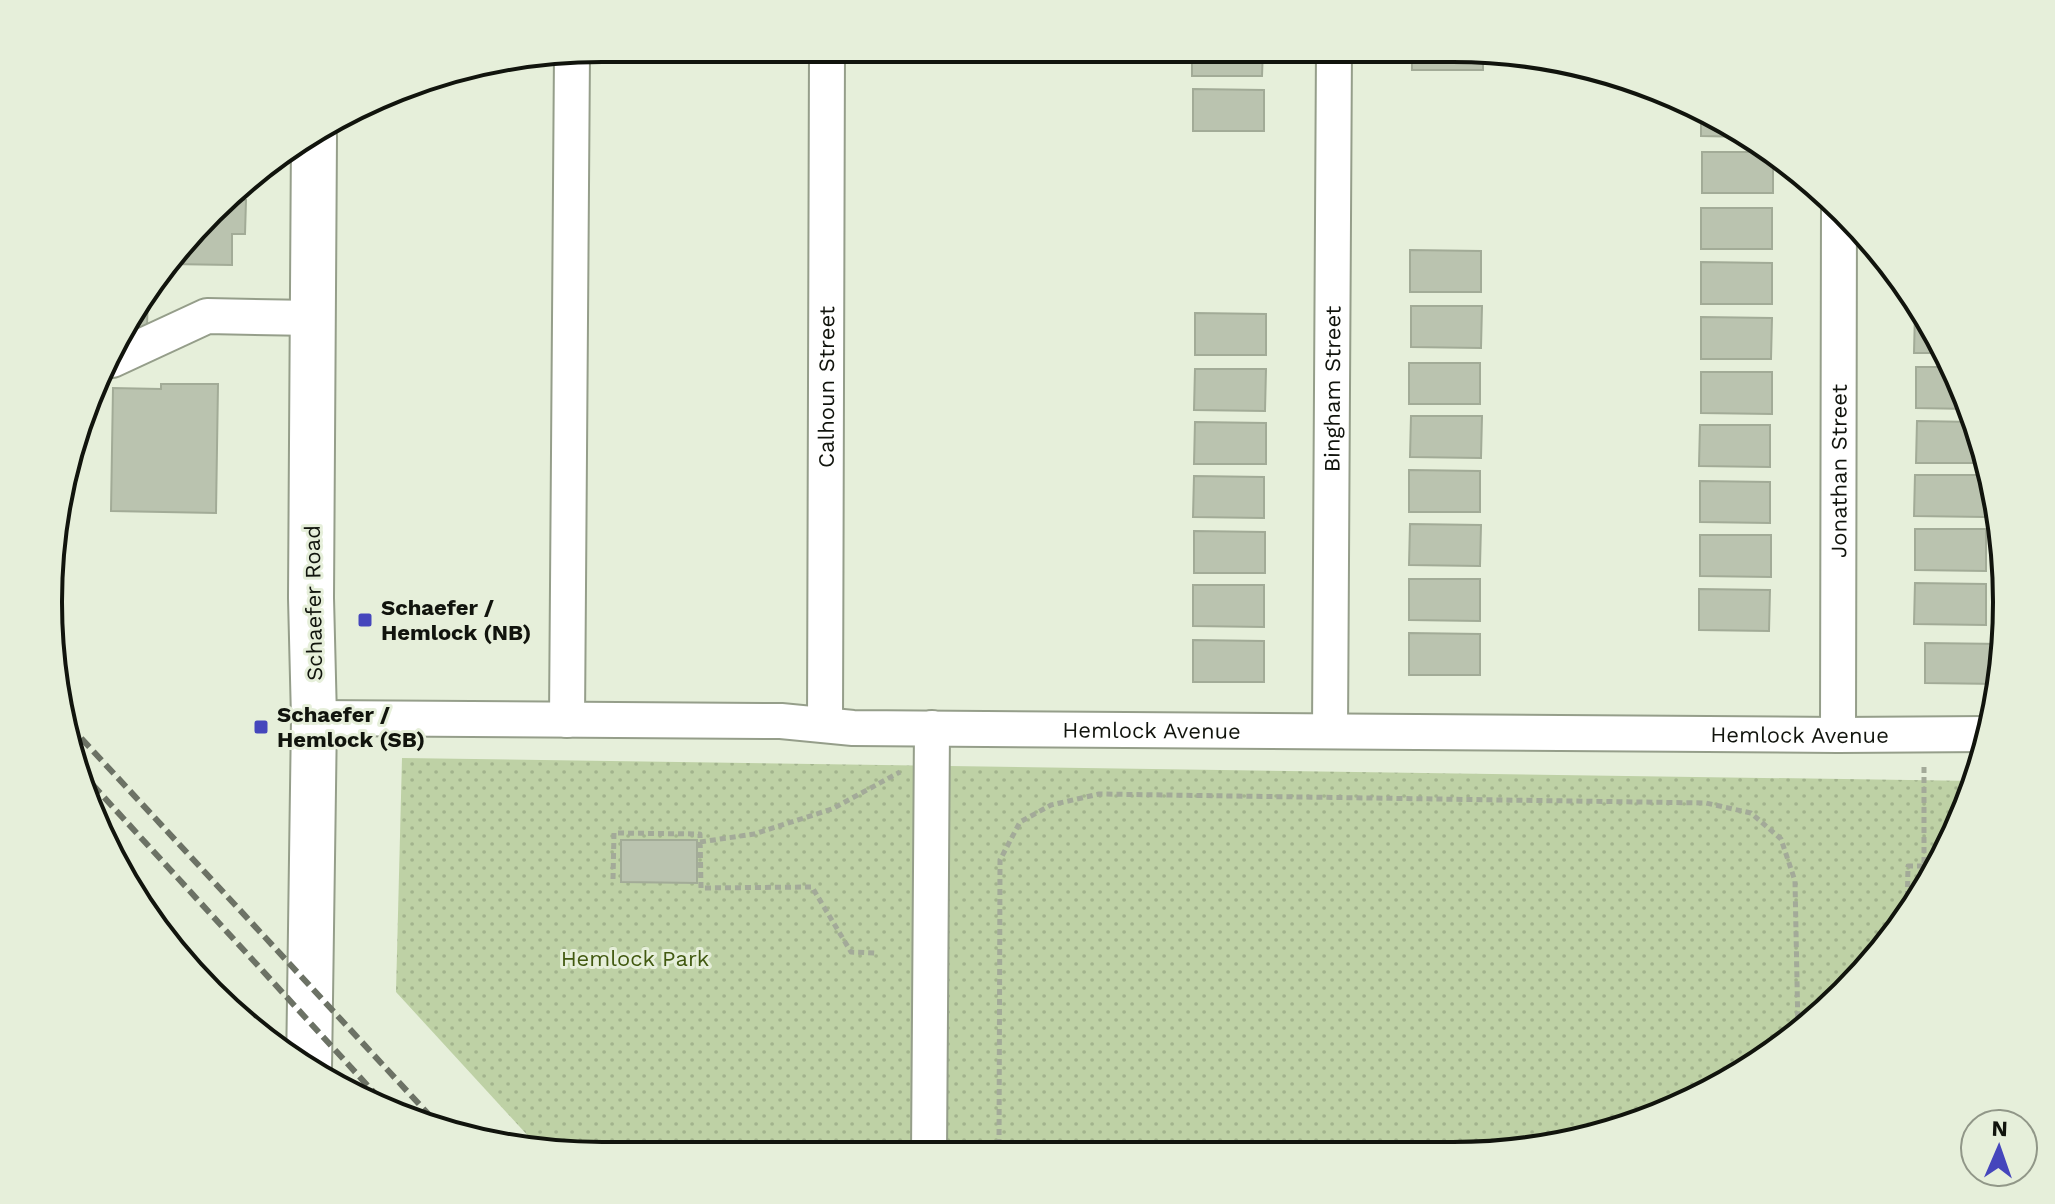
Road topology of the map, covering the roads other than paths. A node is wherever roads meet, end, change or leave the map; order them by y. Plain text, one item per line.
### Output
1 (827, 62) edge
2 (1334, 62) edge
3 (572, 63) edge
4 (314, 145) edge
5 (1839, 224) edge
6 (313, 318) junction
7 (122, 355) edge
8 (314, 718) junction
9 (567, 720) junction
10 (825, 725) junction
11 (932, 728) junction
12 (1330, 731) junction
13 (1977, 734) edge
14 (1838, 735) junction
15 (309, 1056) edge
16 (929, 1142) edge

1 - 10 street, Calhoun Street
2 - 12 street, Bingham Street
3 - 9 street
4 - 6 main road, Schaefer Road
5 - 14 street, Jonathan Street
6 - 7 street
6 - 8 main road, Schaefer Road
8 - 9 street, Hemlock Avenue
8 - 15 main road, Schaefer Road
9 - 10 street, Hemlock Avenue
10 - 11 street, Hemlock Avenue
11 - 12 street, Hemlock Avenue
11 - 16 street
12 - 14 street, Hemlock Avenue
13 - 14 street, Hemlock Avenue

